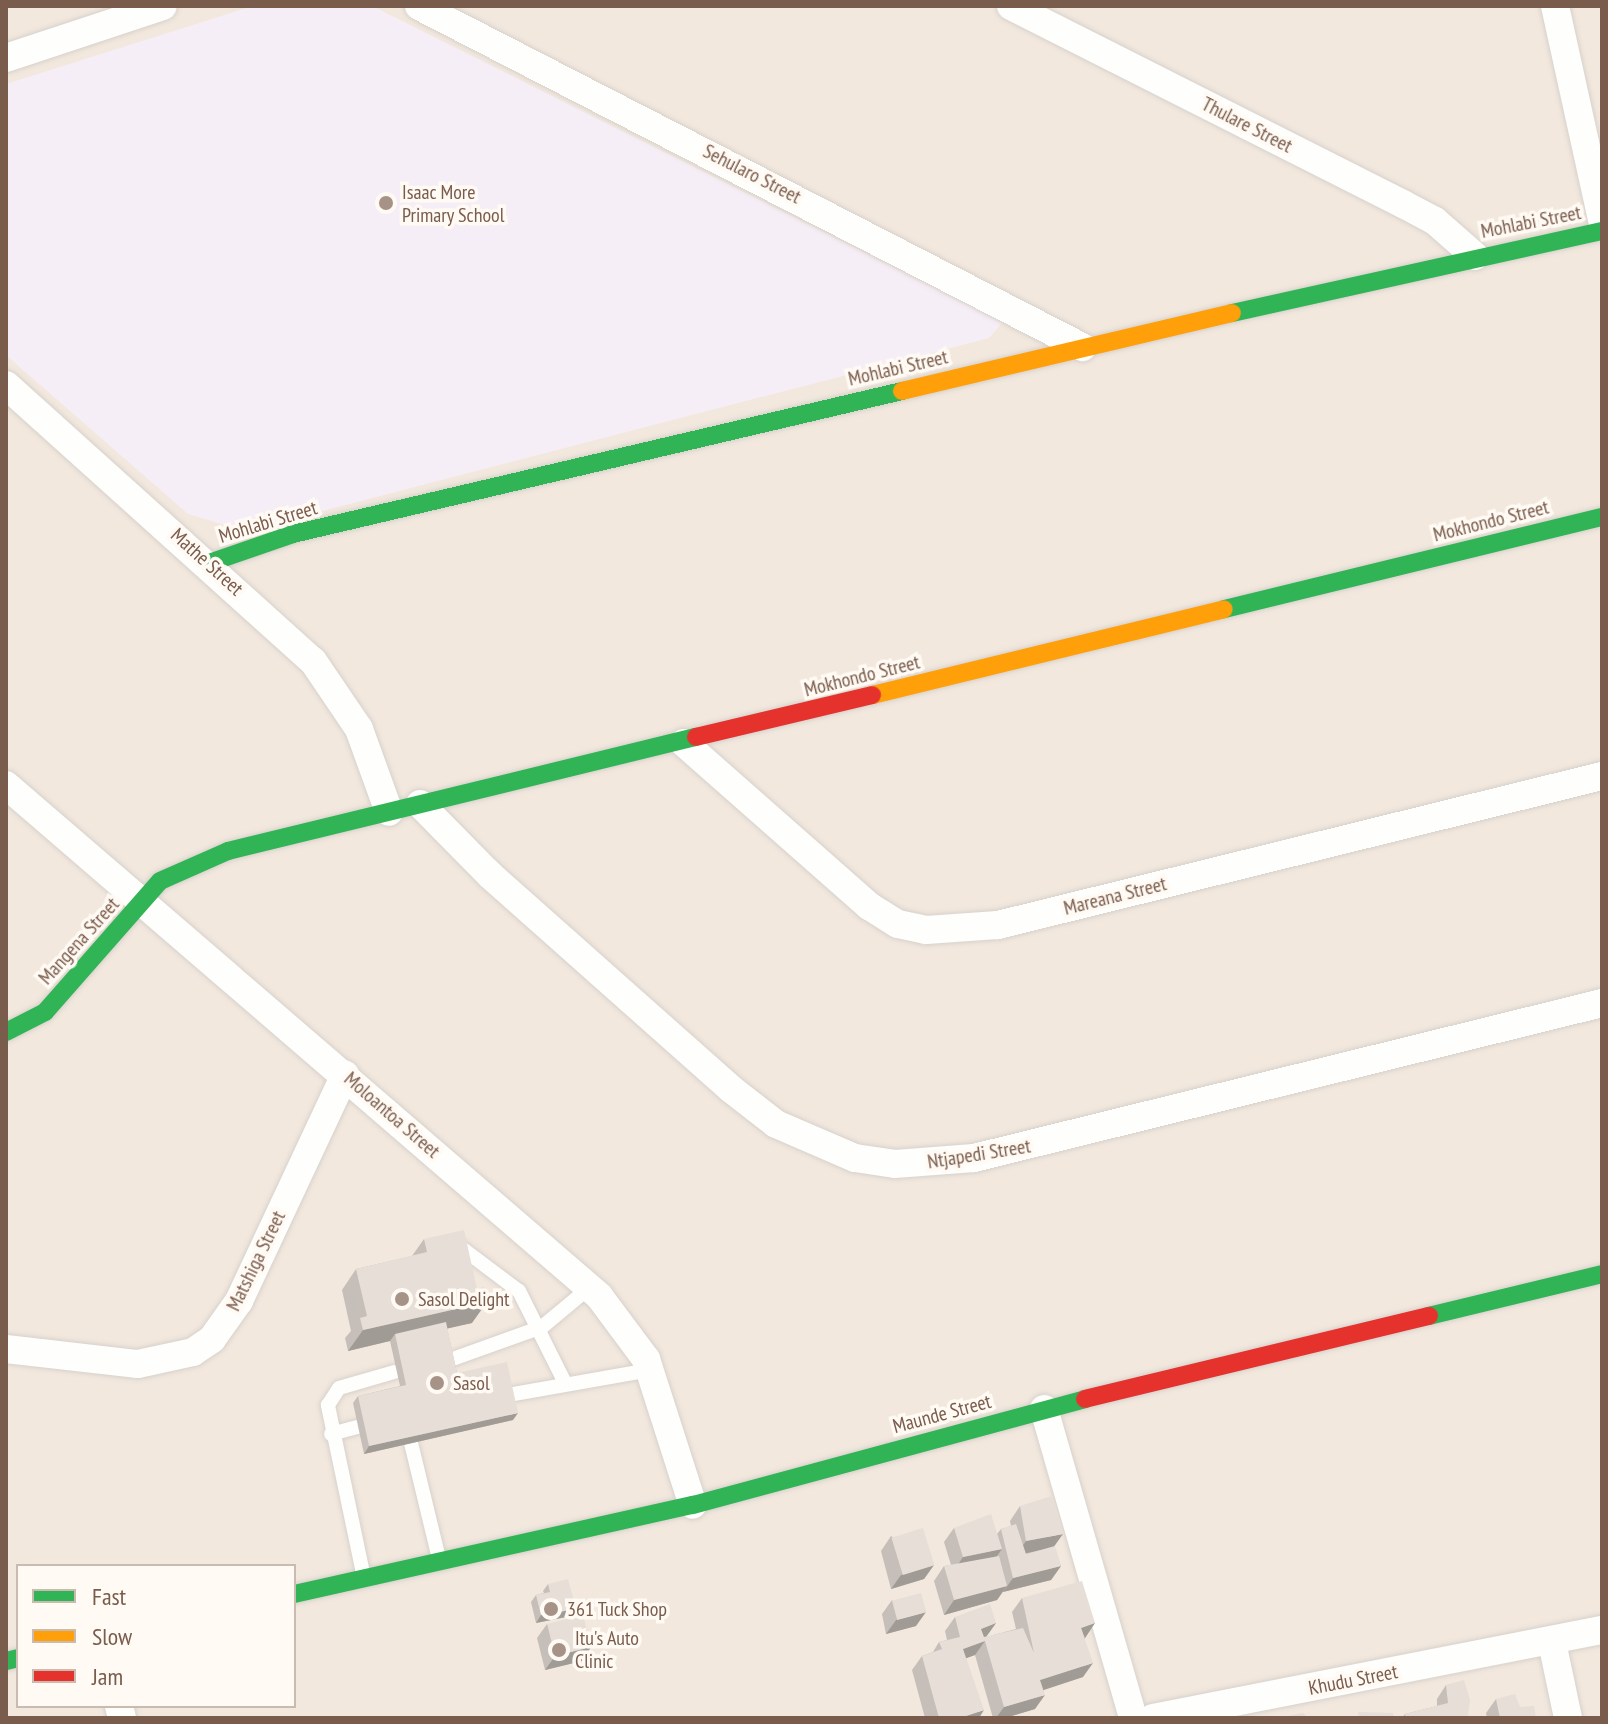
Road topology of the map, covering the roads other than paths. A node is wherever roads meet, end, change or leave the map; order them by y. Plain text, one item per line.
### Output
1 (163, 6) edge
2 (419, 6) edge
3 (1011, 6) edge
4 (1555, 6) edge
5 (6, 58) edge
6 (1602, 220) edge
7 (1602, 231) edge
8 (1475, 256) junction
9 (1082, 347) junction
10 (6, 385) edge
11 (1602, 517) edge
12 (209, 563) junction
13 (684, 743) junction
14 (1602, 776) edge
15 (6, 785) edge
16 (420, 804) junction
17 (389, 812) junction
18 (144, 901) junction
19 (1602, 1003) edge
20 (6, 1032) edge
21 (345, 1075) junction
22 (459, 1246) edge
23 (1602, 1274) edge
24 (590, 1287) junction
25 (542, 1327) junction
26 (6, 1349) edge
27 (447, 1361) edge
28 (650, 1370) junction
29 (394, 1372) dead end
30 (565, 1383) junction
31 (508, 1395) edge
32 (1044, 1409) junction
33 (358, 1427) dead end
34 (331, 1434) junction
35 (411, 1443) edge
36 (693, 1505) junction
37 (440, 1562) junction
38 (365, 1579) junction
39 (296, 1594) edge
40 (1602, 1630) edge
41 (1552, 1642) junction
42 (1133, 1718) edge
43 (1153, 1718) edge
44 (1568, 1718) edge

1 - 5 street
2 - 9 street, Sehularo Street
3 - 8 street, Thulare Street
4 - 6 street
7 - 8 street, Mohlabi Street
8 - 9 street, Mohlabi Street
9 - 12 street, Mohlabi Street
10 - 12 street, Mathe Street
11 - 13 street, Mokhondo Street
12 - 17 street, Mathe Street
13 - 14 street, Mareana Street
13 - 16 street, Mokhondo Street
15 - 18 street, Moloantoa Street
16 - 17 street, Mokhondo Street
16 - 19 street, Ntjapedi Street
17 - 18 street, Mokhondo Street
18 - 20 street, Mangena Street
18 - 21 street, Moloantoa Street
21 - 24 street, Moloantoa Street
21 - 26 street, Matshiga Street
22 - 25 lane
23 - 32 street, Maunde Street
24 - 25 lane
24 - 28 street, Moloantoa Street
25 - 27 lane
25 - 30 lane
28 - 30 lane
28 - 36 street, Moloantoa Street
29 - 34 lane
30 - 31 lane
32 - 36 street, Maunde Street
32 - 42 street
33 - 34 lane
34 - 38 lane
35 - 37 lane
36 - 37 street, Maunde Street
37 - 38 street, Maunde Street
38 - 39 street, Maunde Street
40 - 41 street, Khudu Street
41 - 43 street, Khudu Street
41 - 44 street

